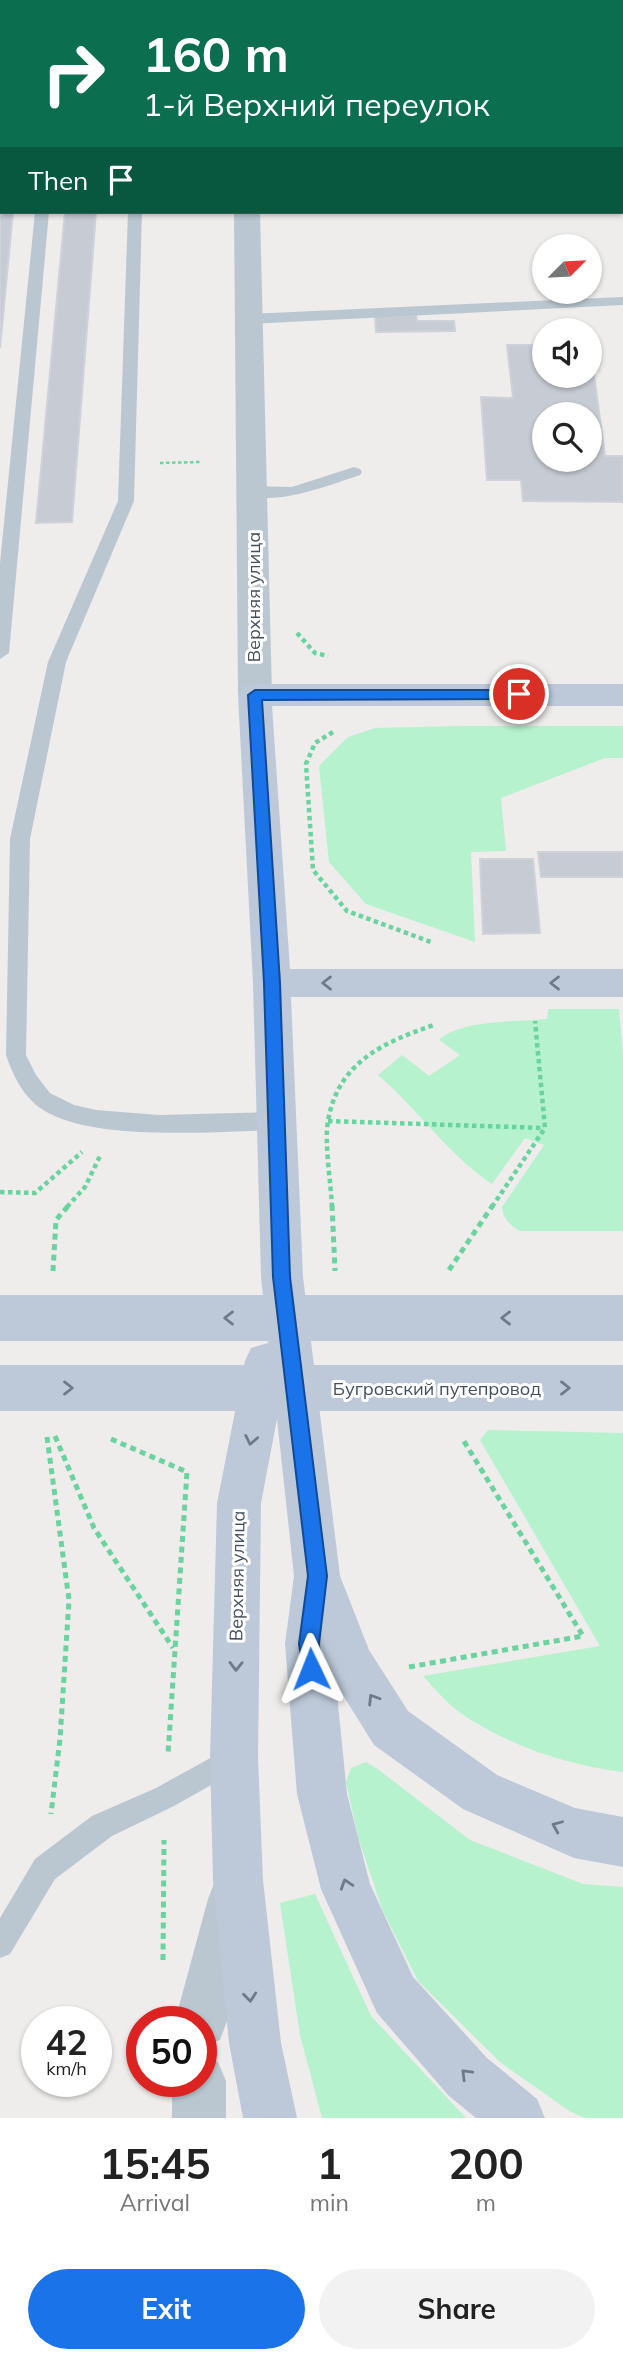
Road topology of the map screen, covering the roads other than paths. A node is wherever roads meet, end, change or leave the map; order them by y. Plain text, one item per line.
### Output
1 (42, 214) edge
2 (135, 214) edge
3 (247, 214) edge
4 (623, 301) edge
5 (247, 319) junction
6 (354, 472) dead end
7 (253, 492) junction
8 (0, 653) edge
9 (255, 695) junction
10 (623, 695) edge
11 (272, 983) junction
12 (623, 983) edge
13 (8, 1054) edge
14 (277, 1121) junction
15 (282, 1277) junction
16 (0, 1318) edge
17 (623, 1318) edge
18 (0, 1388) edge
19 (623, 1388) edge
20 (317, 1576) junction
21 (234, 1758) junction
22 (623, 1842) edge
23 (238, 1880) junction
24 (0, 1944) edge
25 (205, 2006) edge
26 (199, 2097) edge
27 (199, 2118) edge
28 (270, 2118) edge
29 (518, 2118) edge

1 - 8 lane
2 - 13 lane
3 - 5 street, Верхняя улица
4 - 5 lane
5 - 7 street, Верхняя улица
6 - 7 lane
7 - 9 street, Верхняя улица
9 - 10 main road
9 - 11 main road, Верхняя улица
12 -> 11 main road
11 - 14 main road, Верхняя улица
13 - 14 lane
14 - 15 main road, Верхняя улица
15 - 20 main road, Верхняя улица
15 -> 21 main road, Верхняя улица
17 -> 16 main road, bridge
18 -> 19 main road, Бугровский путепровод, bridge
22 -> 20 main road
29 -> 20 main road, Верхняя улица
21 - 23 main road, Верхняя улица
21 - 24 lane
23 - 25 street
23 -> 28 main road, Верхняя улица
26 - 27 street

